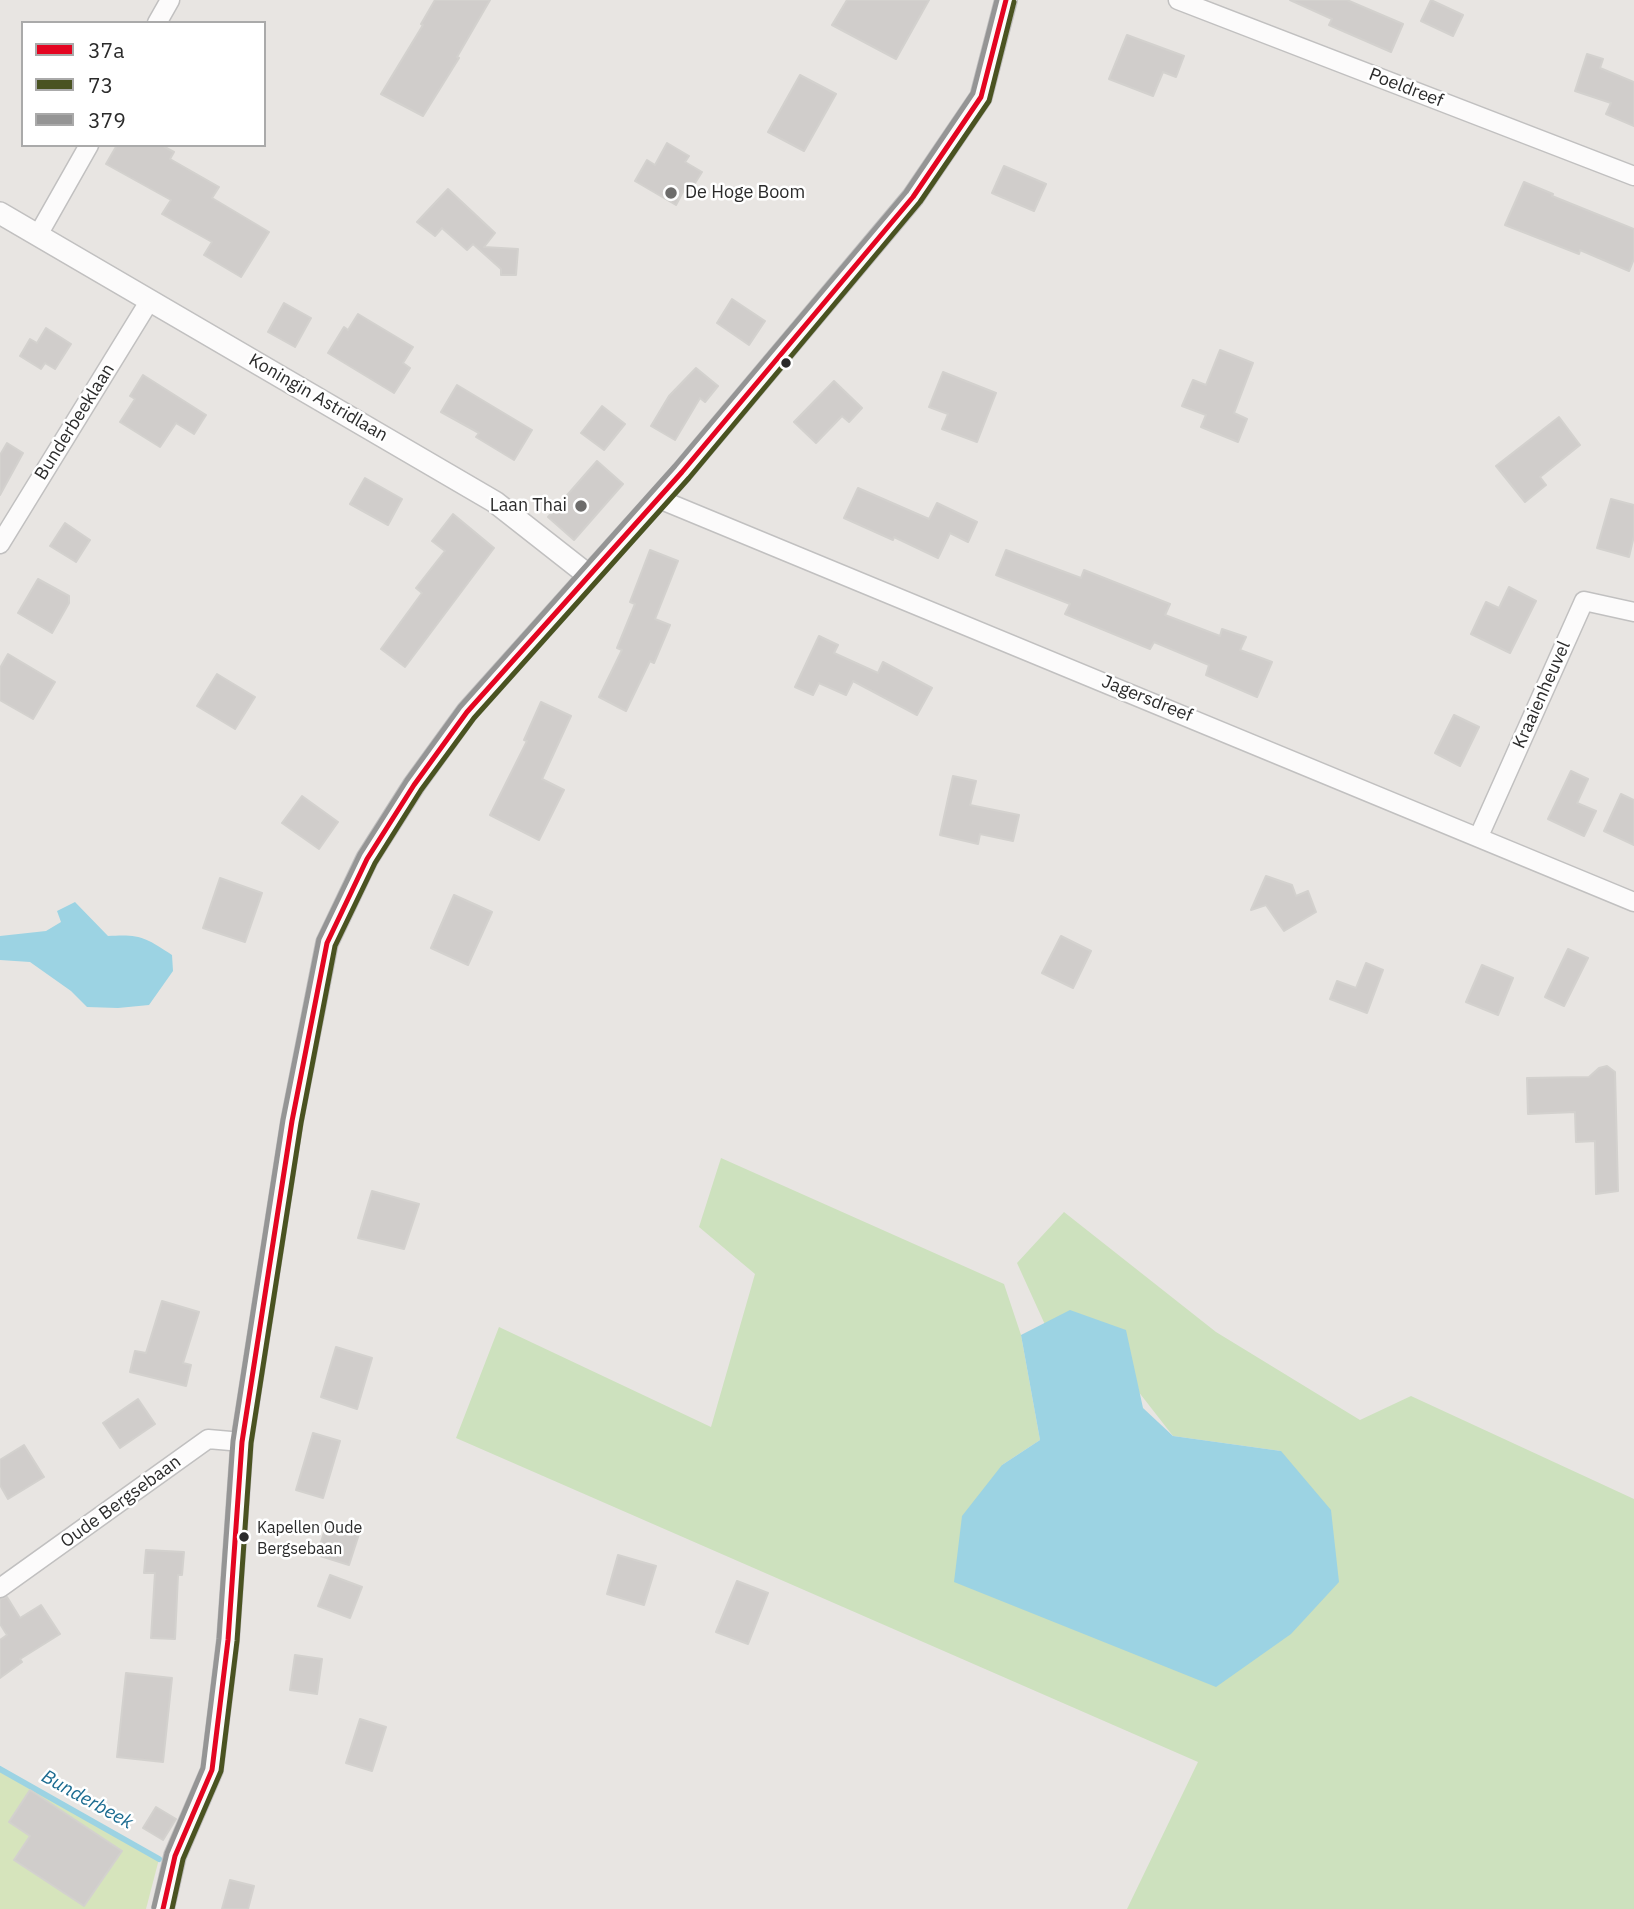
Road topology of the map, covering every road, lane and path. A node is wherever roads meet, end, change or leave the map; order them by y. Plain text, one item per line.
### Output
1 (170, 0) edge
2 (1006, 0) edge
3 (1178, 0) edge
4 (158, 21) edge
5 (88, 147) edge
6 (1634, 176) edge
7 (0, 214) edge
8 (38, 235) junction
9 (150, 300) junction
10 (659, 499) junction
11 (0, 544) edge
12 (588, 575) junction
13 (1634, 612) edge
14 (1479, 836) junction
15 (1634, 902) edge
16 (242, 1442) junction
17 (2, 1582) edge
18 (163, 1909) edge

1 - 4 street
2 - 10 street
3 - 6 street, Poeldreef
5 - 8 street
7 - 8 street, Koningin Astridlaan
8 - 9 street, Koningin Astridlaan
9 - 11 street, Bunderbeeklaan
9 - 12 street, Koningin Astridlaan
10 - 12 street
10 - 14 street, Jagersdreef
12 - 16 street
13 - 14 street, Kraaienheuvel
14 - 15 street, Jagersdreef
16 - 17 street, Oude Bergsebaan
16 - 18 street

